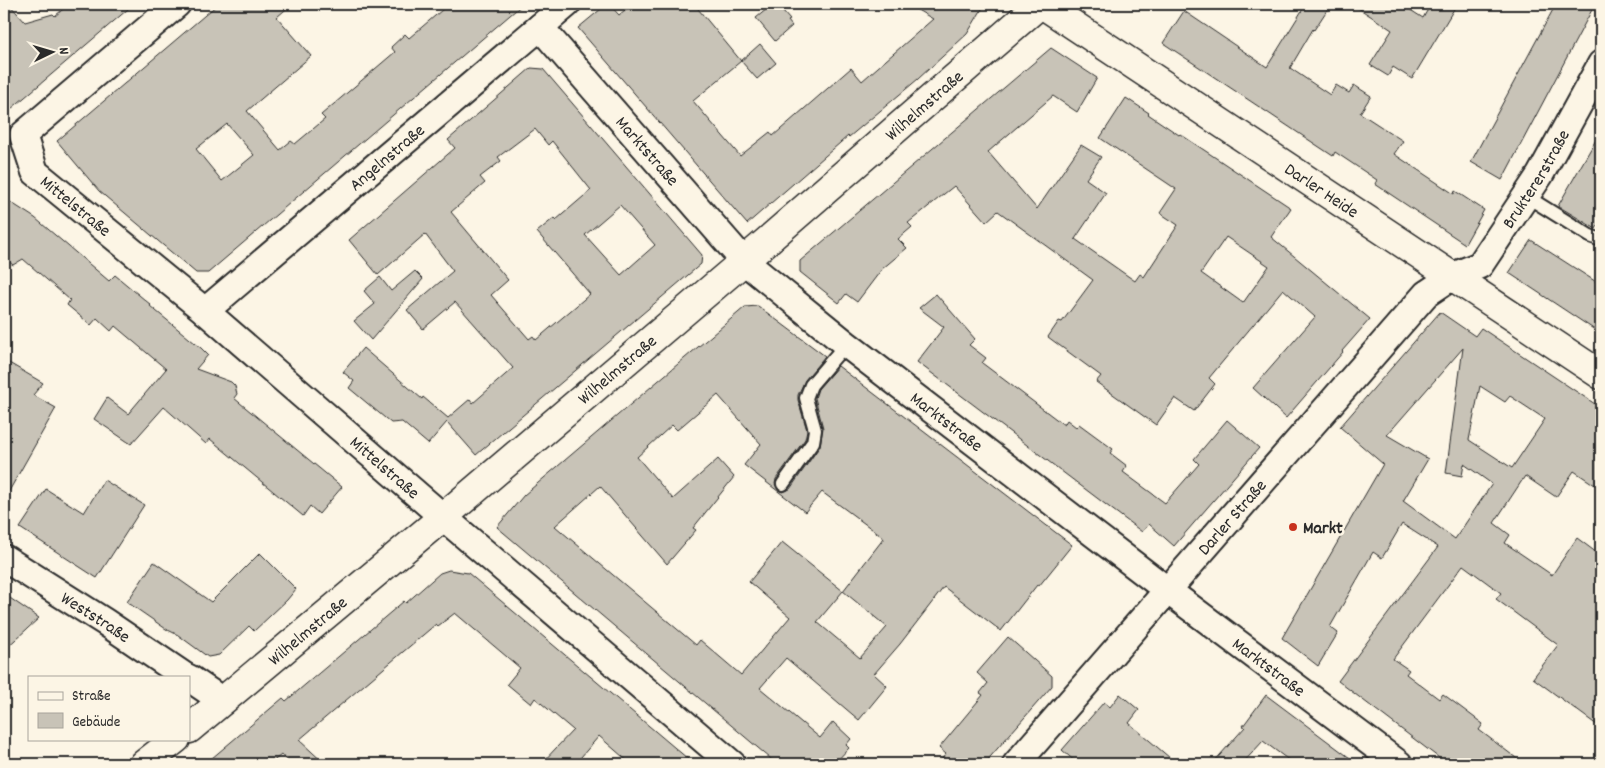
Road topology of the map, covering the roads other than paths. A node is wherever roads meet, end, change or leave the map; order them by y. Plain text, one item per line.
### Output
1 (177, 4) edge
2 (567, 4) edge
3 (1041, 4) edge
4 (540, 27) junction
5 (1601, 64) edge
6 (1526, 196) junction
7 (1601, 240) edge
8 (744, 261) junction
9 (1453, 276) junction
10 (205, 311) junction
11 (846, 344) junction
12 (1601, 375) edge
13 (783, 484) dead end
14 (443, 517) junction
15 (4, 558) edge
16 (1167, 590) junction
17 (185, 676) edge
18 (190, 679) edge
19 (223, 701) junction
20 (190, 728) edge
21 (175, 740) edge
22 (144, 764) edge
23 (732, 764) edge
24 (1016, 764) edge
25 (1399, 764) edge

1 - 10 street, Mittelstraße
2 - 4 street, Angelnstraße
3 - 8 street, Wilhelmstraße
3 - 9 street, Darler Heide
4 - 8 street, Marktstraße
4 - 10 street, Angelnstraße
5 - 6 street, Bruktererstraße
6 - 7 lane
6 - 9 street, Bruktererstraße
8 - 11 street, Marktstraße
8 - 14 street, Wilhelmstraße
9 - 12 street, Darler Heide
9 - 16 street, Darler Straße
10 - 14 street, Mittelstraße
11 - 13 lane
11 - 16 street, Marktstraße
14 - 19 street, Wilhelmstraße
14 - 23 street, Mittelstraße
15 - 17 street, Weststraße
16 - 24 street, Darler Straße
16 - 25 street, Marktstraße
18 - 19 street, Weststraße
19 - 20 street, Wilhelmstraße
21 - 22 street

